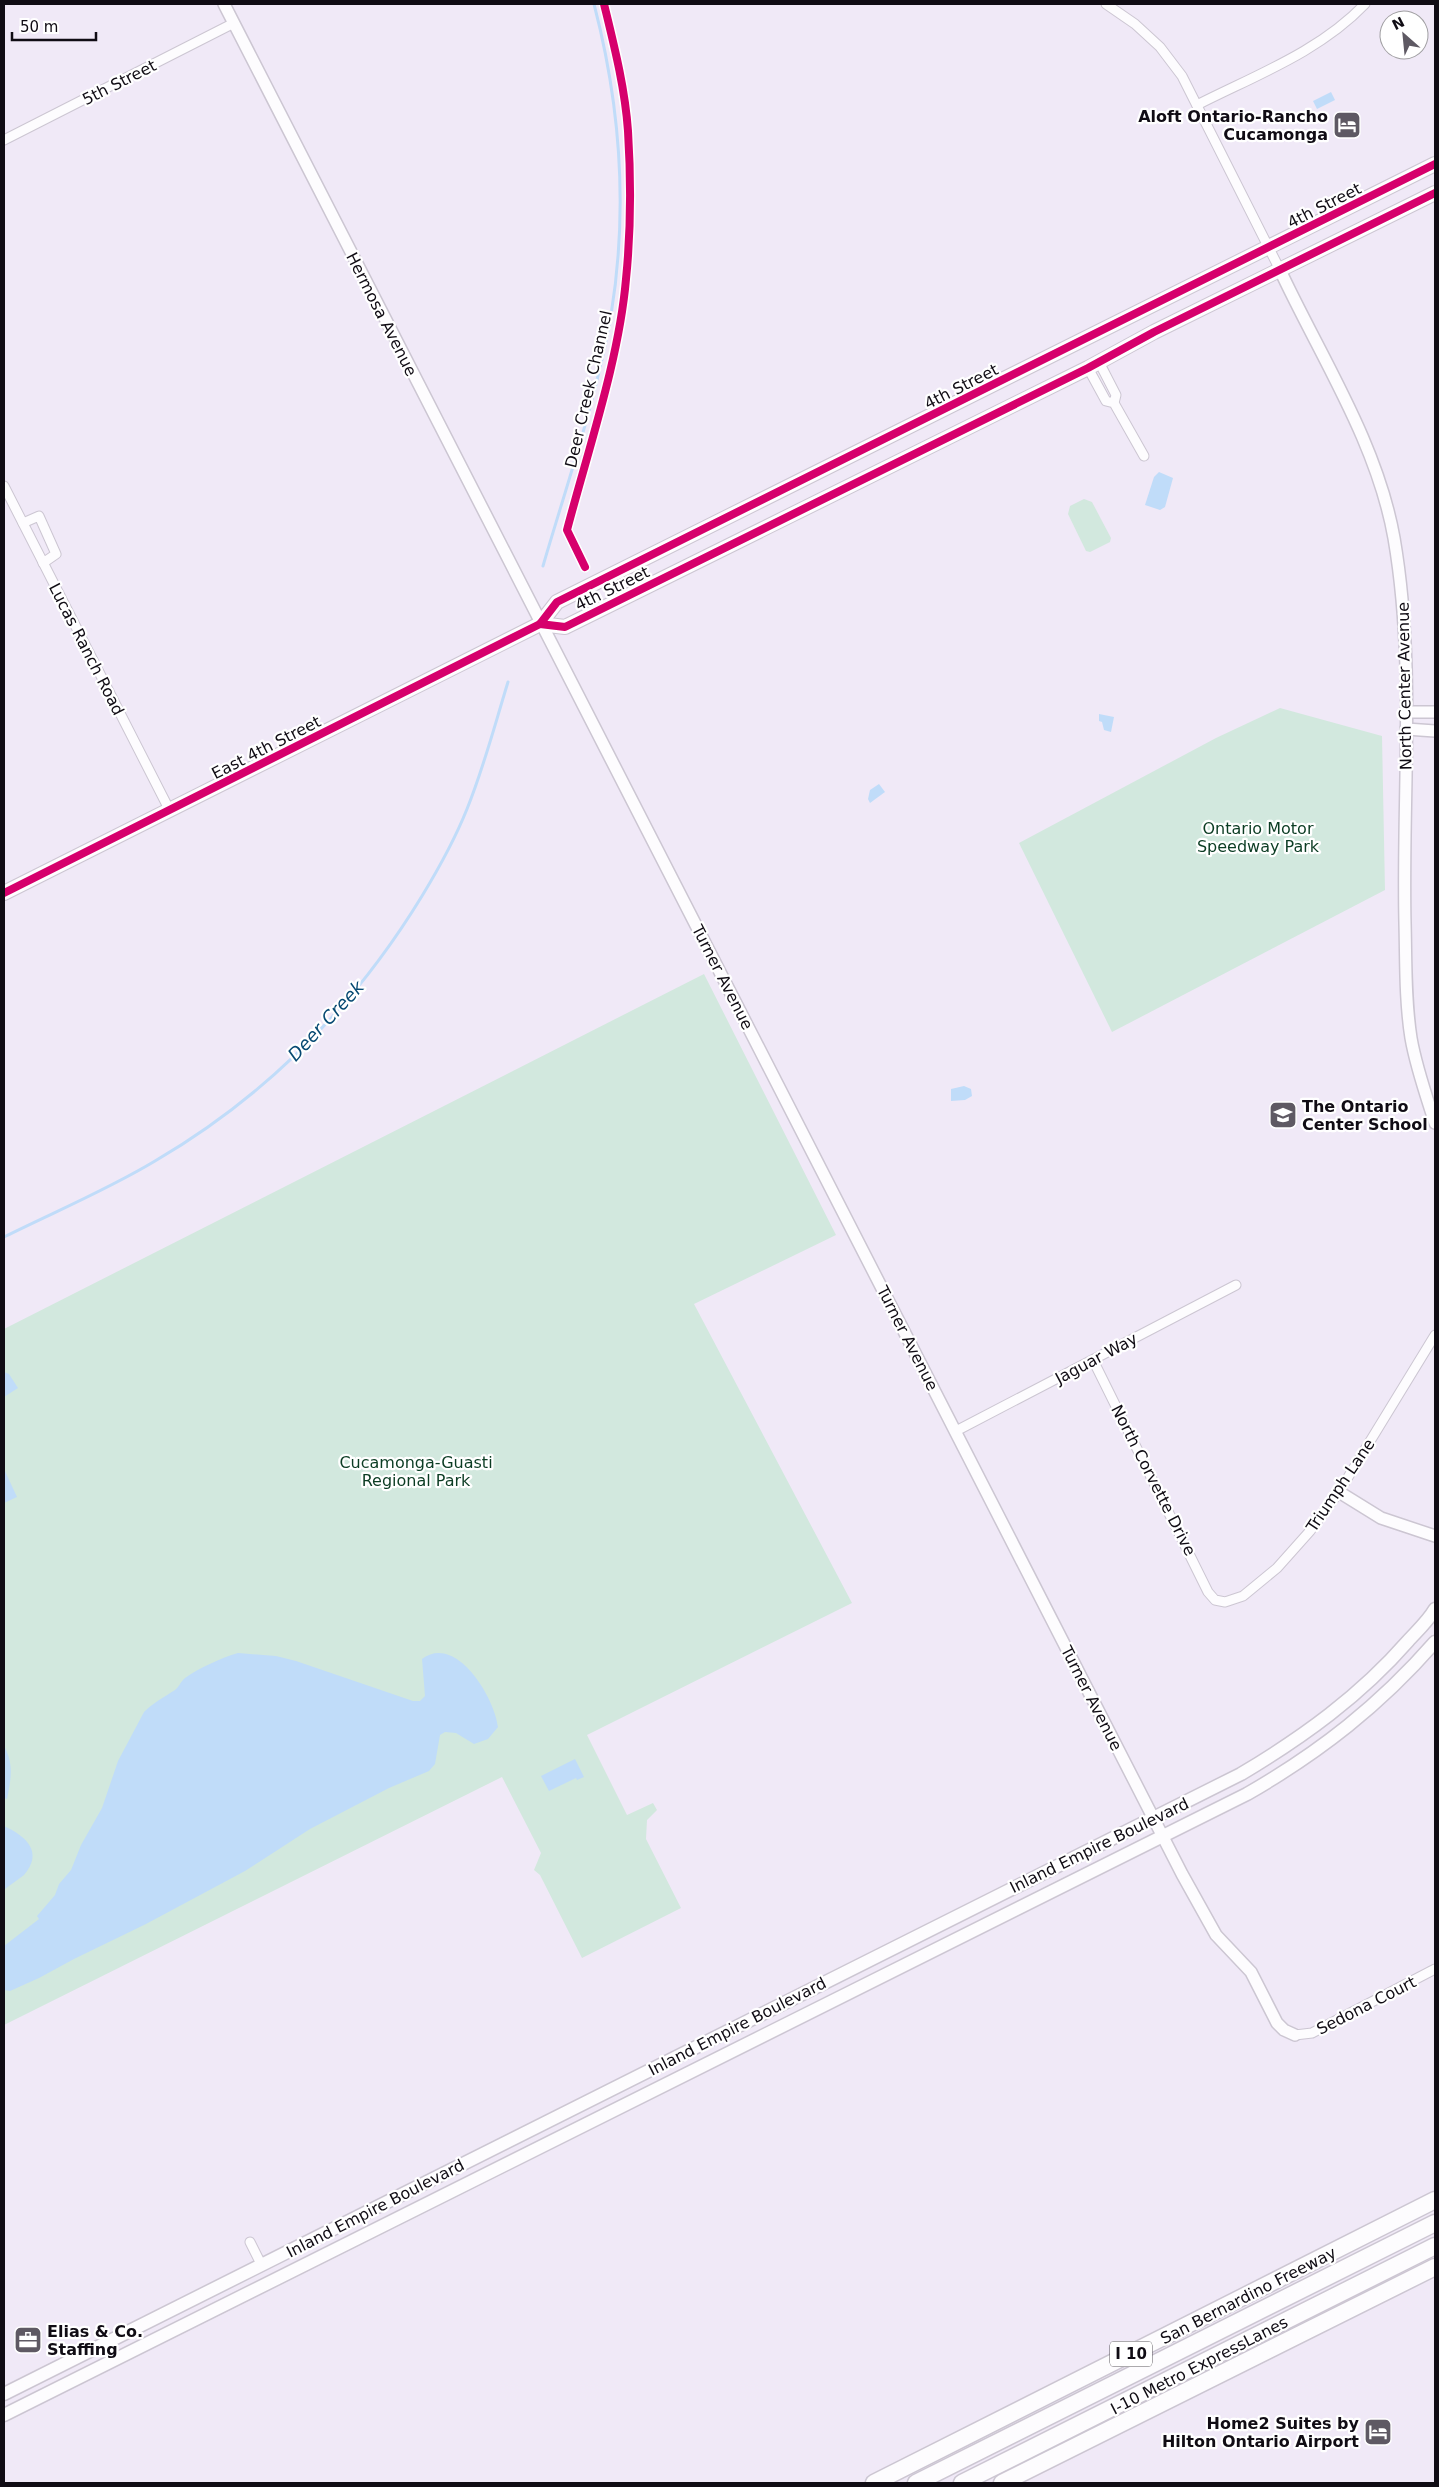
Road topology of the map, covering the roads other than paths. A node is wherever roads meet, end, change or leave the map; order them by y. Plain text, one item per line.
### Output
1 (224, 4) edge
2 (1106, 4) edge
3 (1365, 4) edge
4 (234, 23) junction
5 (1197, 105) junction
6 (4, 140) edge
7 (1435, 164) edge
8 (1435, 193) edge
9 (1270, 248) junction
10 (1280, 270) junction
11 (1094, 365) junction
12 (1144, 456) dead end
13 (4, 486) edge
14 (22, 523) junction
15 (43, 563) junction
16 (540, 624) junction
17 (1407, 712) junction
18 (1435, 712) edge
19 (1406, 730) junction
20 (1435, 731) edge
21 (170, 811) junction
22 (4, 893) edge
23 (1435, 1123) edge
24 (1236, 1285) dead end
25 (1435, 1335) edge
26 (1093, 1360) junction
27 (956, 1431) junction
28 (1339, 1492) junction
29 (1435, 1536) edge
30 (1215, 1600) joint
31 (1435, 1609) edge
32 (1435, 1642) edge
33 (1154, 1819) junction
34 (1163, 1836) junction
35 (1435, 1969) edge
36 (1295, 2035) joint
37 (1435, 2200) edge
38 (1435, 2223) edge
39 (250, 2242) dead end
40 (1435, 2246) edge
41 (261, 2264) junction
42 (1435, 2267) edge
43 (4, 2394) edge
44 (4, 2415) edge
45 (874, 2483) edge
46 (916, 2483) edge
47 (962, 2483) edge
48 (1002, 2483) edge

1 - 4 street, Hermosa Avenue
2 - 5 street
3 - 5 street
4 - 6 street, 5th Street
4 - 16 street, Hermosa Avenue
5 - 9 street
7 - 9 main road, 4th Street
8 - 10 main road, 4th Street
9 - 10 street
9 - 16 main road, 4th Street
10 - 11 main road, 4th Street
10 - 17 street, North Center Avenue
11 - 12 street
11 - 16 main road, 4th Street
13 - 14 street, Lucas Ranch Road
14 - 15 street, Lucas Ranch Road
14 - 15 street
15 - 21 street, Lucas Ranch Road
16 - 21 main road, East 4th Street
16 - 27 street, Turner Avenue
17 - 18 street
17 - 19 street, North Center Avenue
19 - 20 street
19 - 23 street, North Center Avenue
21 - 22 main road, East 4th Street
24 - 26 street, Jaguar Way
25 - 28 street, Triumph Lane
26 - 27 street, Jaguar Way
26 - 30 street, North Corvette Drive
27 - 33 street, Turner Avenue
28 - 29 street
28 - 30 street, Triumph Lane
31 - 33 main road, Inland Empire Boulevard
32 - 34 main road, Inland Empire Boulevard
33 - 34 street, Turner Avenue
33 - 41 main road, Inland Empire Boulevard
34 - 36 street, Turner Avenue
34 - 44 main road, Inland Empire Boulevard
35 - 36 street, Sedona Court
37 - 45 highway, San Bernardino Freeway / I 10
38 - 46 highway, I-10 Metro ExpressLanes
39 - 41 street
40 - 47 highway, I-10 Metro ExpressLanes
41 - 43 main road, Inland Empire Boulevard
42 - 48 highway

